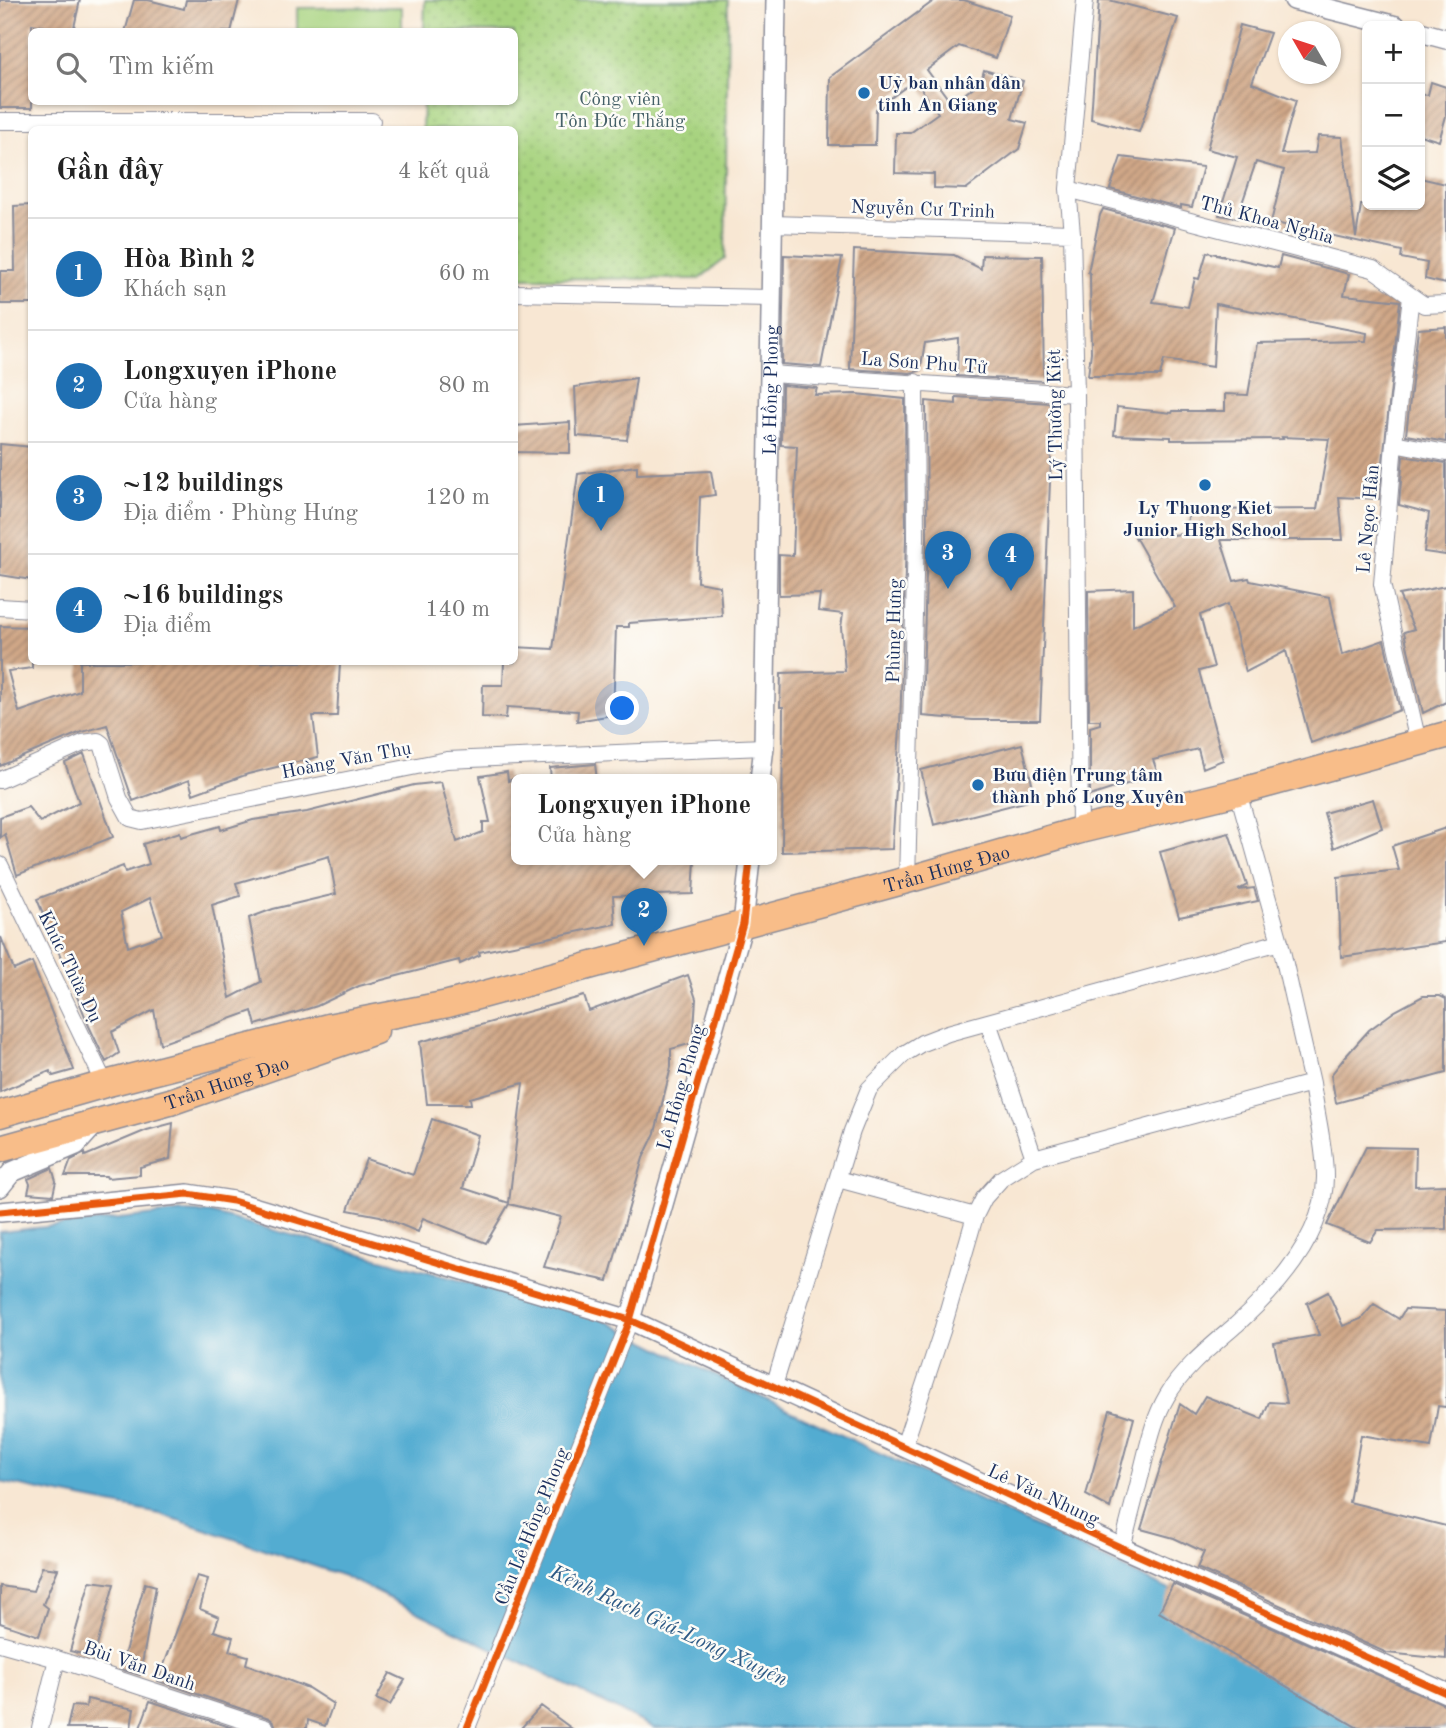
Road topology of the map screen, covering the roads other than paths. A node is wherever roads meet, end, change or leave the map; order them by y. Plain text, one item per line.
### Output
1 (776, 0) edge
2 (1086, 0) edge
3 (1294, 0) edge
4 (1376, 21) edge
5 (1425, 33) edge
6 (1446, 39) edge
7 (0, 121) edge
8 (372, 121) dead end
9 (96, 125) edge
10 (252, 125) edge
11 (1068, 189) junction
12 (772, 224) junction
13 (1072, 233) junction
14 (518, 293) edge
15 (1411, 296) junction
16 (772, 298) junction
17 (1446, 304) edge
18 (770, 374) junction
19 (915, 382) junction
20 (1076, 394) junction
21 (1394, 443) junction
22 (1446, 453) edge
23 (0, 607) edge
24 (28, 610) edge
25 (1446, 735) edge
26 (1418, 742) junction
27 (764, 747) junction
28 (761, 774) edge
29 (0, 780) edge
30 (1238, 792) junction
31 (1080, 830) junction
32 (0, 865) edge
33 (749, 865) edge
34 (907, 880) junction
35 (743, 924) junction
36 (1280, 942) junction
37 (448, 1004) junction
38 (988, 1022) junction
39 (1312, 1083) junction
40 (105, 1084) junction
41 (0, 1114) edge
42 (96, 1123) junction
43 (0, 1149) edge
44 (1034, 1158) junction
45 (838, 1179) junction
46 (0, 1187) edge
47 (0, 1212) edge
48 (975, 1216) junction
49 (627, 1327) junction
50 (774, 1386) junction
51 (904, 1446) junction
52 (1122, 1548) junction
53 (0, 1643) edge
54 (57, 1659) junction
55 (1446, 1693) edge
56 (40, 1728) edge
57 (266, 1728) edge
58 (467, 1728) edge

1 - 12 street, Lê Hồng Phong
2 - 11 street, Lý Thường Kiệt
3 - 4 street
5 - 6 street
7 - 9 street
8 - 10 street
9 - 10 street
11 - 13 street, Lý Thường Kiệt
11 - 15 street, Thủ Khoa Nghĩa
12 - 13 street, Nguyễn Cư Trinh
12 - 16 street, Lê Hồng Phong
13 - 20 street, Lý Thường Kiệt
14 - 16 street
15 - 17 street, Thủ Khoa Nghĩa
15 - 21 street, Lê Ngọc Hân
16 - 18 street, Lê Hồng Phong
18 - 19 street, La Sơn Phu Tử
18 - 27 street, Lê Hồng Phong
19 - 20 street, La Sơn Phu Tử
19 - 34 street, Phùng Hưng
20 - 31 street, Lý Thường Kiệt
21 - 22 street
21 - 26 street, Lê Ngọc Hân
23 - 24 street
25 - 26 highway, Trần Hưng Đạo
26 - 30 highway, Trần Hưng Đạo
27 - 28 street, Lê Hồng Phong
27 - 29 street, Hoàng Văn Thụ
30 - 31 highway, Trần Hưng Đạo
30 - 36 street
31 - 34 highway, Trần Hưng Đạo
32 - 40 street, Khúc Thừa Dụ
33 - 35 street, Lê Hồng Phong
34 - 35 highway, Trần Hưng Đạo
35 - 37 highway, Trần Hưng Đạo
35 - 49 street, Lê Hồng Phong
36 - 38 street
36 - 39 street
37 - 40 highway, Trần Hưng Đạo
37 - 42 highway, Trần Hưng Đạo
38 - 44 street
38 - 45 street
39 - 44 street
39 - 52 street
40 - 41 highway, Trần Hưng Đạo
42 - 43 highway, Trần Hưng Đạo
42 - 46 street
44 - 48 street
45 - 48 street
45 - 50 street
47 - 49 street, Lê Văn Nhung
48 - 51 street
49 - 50 street, Lê Văn Nhung
49 - 58 street, Cầu Lê Hồng Phong
50 - 51 street, Lê Văn Nhung
51 - 52 street, Lê Văn Nhung
52 - 55 street, Lê Văn Nhung
53 - 54 street, Bùi Văn Danh
54 - 56 street
54 - 57 street, Bùi Văn Danh

